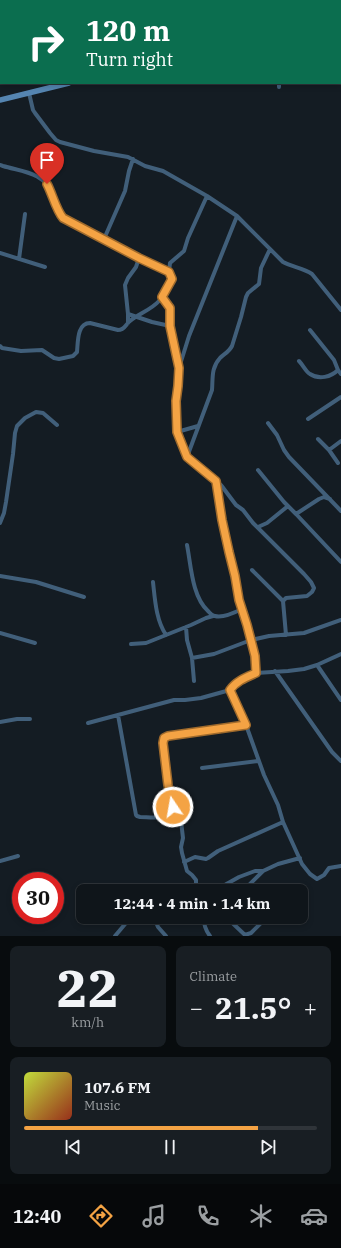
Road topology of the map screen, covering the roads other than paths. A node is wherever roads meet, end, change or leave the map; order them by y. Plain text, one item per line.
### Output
1 (66, 84) edge
2 (29, 93) junction
3 (0, 100) edge
4 (133, 159) junction
5 (0, 165) edge
6 (207, 196) junction
7 (25, 214) dead end
8 (237, 216) junction
9 (104, 239) junction
10 (270, 249) junction
11 (0, 253) edge
12 (139, 258) junction
13 (18, 259) junction
14 (45, 267) dead end
15 (169, 272) junction
16 (162, 297) junction
17 (341, 310) edge
18 (128, 314) junction
19 (136, 316) junction
20 (128, 322) junction
21 (170, 326) junction
22 (310, 330) dead end
23 (0, 346) edge
24 (299, 361) dead end
25 (179, 368) junction
26 (338, 370) junction
27 (341, 374) edge
28 (341, 397) edge
29 (308, 418) dead end
30 (268, 423) dead end
31 (57, 425) dead end
32 (198, 426) junction
33 (177, 432) junction
34 (318, 439) dead end
35 (341, 441) edge
36 (328, 450) junction
37 (187, 457) junction
38 (338, 463) dead end
39 (258, 470) dead end
40 (216, 481) junction
41 (330, 500) junction
42 (288, 506) junction
43 (341, 512) edge
44 (296, 514) junction
45 (0, 523) edge
46 (258, 527) junction
47 (187, 545) dead end
48 (341, 562) edge
49 (252, 570) dead end
50 (0, 576) edge
51 (152, 582) dead end
52 (84, 597) dead end
53 (283, 601) junction
54 (242, 609) junction
55 (214, 616) junction
56 (341, 620) edge
57 (186, 627) junction
58 (0, 633) edge
59 (166, 635) junction
60 (286, 635) junction
61 (251, 640) junction
62 (35, 643) dead end
63 (131, 644) dead end
64 (341, 654) edge
65 (192, 658) junction
66 (317, 665) junction
67 (275, 672) junction
68 (256, 673) junction
69 (194, 681) dead end
70 (230, 690) junction
71 (341, 700) edge
72 (118, 715) junction
73 (30, 719) dead end
74 (0, 722) edge
75 (88, 723) dead end
76 (246, 725) junction
77 (341, 760) edge
78 (258, 761) junction
79 (202, 768) dead end
80 (174, 811) junction
81 (283, 822) junction
82 (18, 856) dead end
83 (300, 858) junction
84 (0, 861) edge
85 (184, 862) junction
86 (341, 866) edge
87 (263, 871) junction
88 (196, 884) edge
89 (226, 884) edge
90 (250, 884) edge
91 (126, 924) edge
92 (157, 924) edge
93 (205, 924) edge
94 (233, 924) edge
95 (259, 924) edge
96 (115, 936) edge
97 (165, 936) edge
98 (210, 936) edge

1 - 2 street
2 - 3 street
2 - 4 street
4 - 6 street
4 - 9 street
5 - 9 street
6 - 8 street
6 - 15 street
7 - 13 street
8 - 10 street
8 - 25 street
9 - 12 street
10 - 17 street
10 - 32 street
11 - 13 street
12 - 15 street
12 - 18 street
13 - 14 street
15 - 16 street
16 - 19 street
16 - 21 street
18 - 19 street
18 - 20 street
19 - 20 street
19 - 21 street
20 - 23 street
21 - 25 street
22 - 26 street
24 - 26 street
25 - 33 street
26 - 27 street
28 - 29 street
30 - 41 street
31 - 45 street
32 - 33 street
32 - 37 street
33 - 37 street
34 - 36 street
35 - 36 street
36 - 38 street
37 - 40 street
39 - 42 street
40 - 46 street
40 - 54 street
41 - 43 street
41 - 44 street
42 - 44 street
42 - 46 street
44 - 48 street
46 - 53 street
47 - 55 street
49 - 53 street
50 - 52 street
51 - 59 street
53 - 60 street
54 - 55 street
54 - 61 street
55 - 57 street
56 - 60 street
57 - 59 street
57 - 65 street
58 - 62 street
59 - 63 street
60 - 61 street
61 - 65 street
61 - 68 street
64 - 66 street
65 - 69 street
66 - 67 street
66 - 71 street
67 - 68 street
67 - 77 street
68 - 70 street
70 - 72 street
70 - 76 street
72 - 75 street
72 - 80 street
73 - 74 street
76 - 78 street
76 - 80 street
78 - 79 street
78 - 81 street
80 - 85 street
81 - 83 street
81 - 85 street
82 - 84 street
83 - 86 street
83 - 87 street
85 - 88 street
87 - 89 street
87 - 90 street
91 - 96 street
92 - 97 street
93 - 98 street
94 - 95 street

